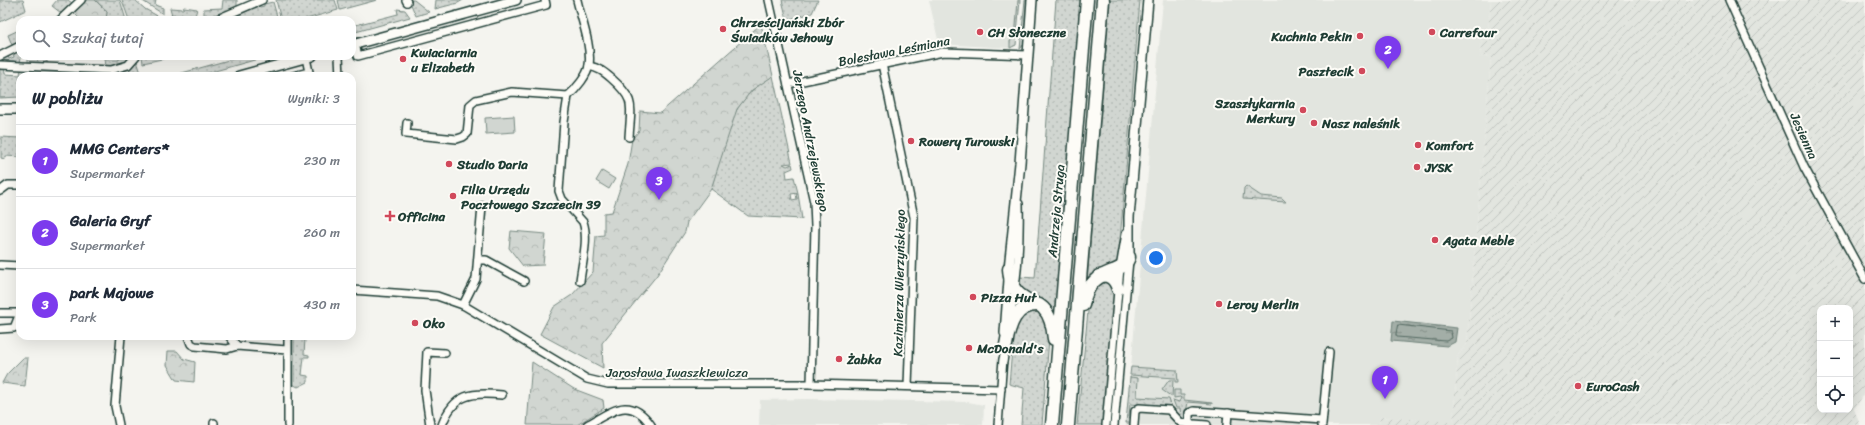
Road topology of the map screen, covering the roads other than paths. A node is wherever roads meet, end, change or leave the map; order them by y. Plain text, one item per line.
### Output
1 (81, 0) edge
2 (262, 0) edge
3 (516, 0) edge
4 (545, 0) edge
5 (577, 0) edge
6 (770, 0) edge
7 (1032, 0) edge
8 (1036, 0) edge
9 (1087, 0) edge
10 (1103, 0) edge
11 (1148, 0) edge
12 (1729, 0) edge
13 (64, 16) edge
14 (224, 16) edge
15 (1030, 37) junction
16 (356, 44) edge
17 (16, 48) edge
18 (356, 50) edge
19 (1028, 55) junction
20 (0, 56) edge
21 (132, 60) edge
22 (298, 60) edge
23 (309, 60) edge
24 (339, 60) edge
25 (882, 64) junction
26 (0, 65) edge
27 (589, 66) junction
28 (254, 72) edge
29 (309, 72) edge
30 (340, 72) edge
31 (788, 84) junction
32 (568, 96) junction
33 (0, 109) edge
34 (16, 109) edge
35 (407, 123) dead end
36 (629, 137) dead end
37 (1020, 163) junction
38 (16, 185) edge
39 (0, 191) edge
40 (482, 206) dead end
41 (1129, 217) junction
42 (1129, 257) junction
43 (478, 260) junction
44 (0, 265) edge
45 (16, 266) edge
46 (1120, 268) junction
47 (1009, 269) junction
48 (1099, 276) junction
49 (1865, 279) edge
50 (524, 280) dead end
51 (580, 281) dead end
52 (1118, 289) junction
53 (356, 290) edge
54 (1015, 292) junction
55 (464, 305) junction
56 (1039, 305) junction
57 (0, 313) edge
58 (16, 313) edge
59 (16, 323) edge
60 (0, 329) edge
61 (121, 340) edge
62 (190, 340) edge
63 (232, 340) edge
64 (288, 340) edge
65 (1006, 345) junction
66 (236, 346) junction
67 (287, 350) junction
68 (1329, 352) dead end
69 (445, 353) dead end
70 (1003, 362) junction
71 (811, 384) junction
72 (908, 386) junction
73 (1001, 389) junction
74 (1071, 389) junction
75 (502, 395) dead end
76 (1054, 402) junction
77 (1228, 413) junction
78 (1189, 423) junction
79 (1322, 423) edge
80 (119, 425) edge
81 (288, 425) edge
82 (430, 425) edge
83 (442, 425) edge
84 (587, 425) edge
85 (651, 425) edge
86 (998, 425) edge
87 (1052, 425) edge
88 (1068, 425) edge
89 (1106, 425) edge
90 (1114, 425) edge
91 (1134, 425) edge
92 (1207, 425) edge
93 (1227, 425) edge

1 - 13 street
2 - 14 street
3 - 16 street
4 - 18 street
5 - 27 street
6 - 31 street, Jerzego Andrzejewskiego
7 - 15 street
8 - 15 street
9 - 76 main road, Andrzeja Struga
10 - 74 main road
11 - 41 street
12 - 49 street, Jesienna
15 - 19 street
17 - 20 street
19 - 25 street, Bolesława Leśmiana
19 - 37 street
21 - 26 street
22 - 28 street
23 - 29 street
24 - 30 street
25 - 31 street, Bolesława Leśmiana
25 - 72 street, Kazimierza Wierzyńskiego
27 - 32 street
27 - 36 street
31 - 71 street, Jerzego Andrzejewskiego
32 - 35 street
32 - 51 street
33 - 34 street
37 - 47 street
37 - 54 street
38 - 39 street
40 - 43 street
41 - 42 street
41 - 46 street
42 - 46 main road
42 - 90 street
43 - 50 street
43 - 55 street
44 - 45 street
46 - 48 main road
46 - 52 street
47 - 54 main road
47 - 70 street
48 - 52 main road
48 - 74 main road
52 - 89 street
53 - 55 street, Jarosława Iwaszkiewicza
54 - 56 main road
54 - 65 street
55 - 71 street, Jarosława Iwaszkiewicza
56 - 65 main road
56 - 76 main road
57 - 58 street
59 - 60 street
61 - 80 street
62 - 66 street
63 - 66 street
64 - 67 street
65 - 70 street
66 - 67 street
67 - 81 street
68 - 79 street
69 - 82 street
70 - 73 street
71 - 72 street, Jarosława Iwaszkiewicza
72 - 73 street, Jarosława Iwaszkiewicza
73 - 86 street
74 - 88 main road
75 - 83 street
76 - 87 main road, Andrzeja Struga
77 - 78 street
77 - 79 street
77 - 93 street
78 - 91 street
78 - 92 street
84 - 85 street

